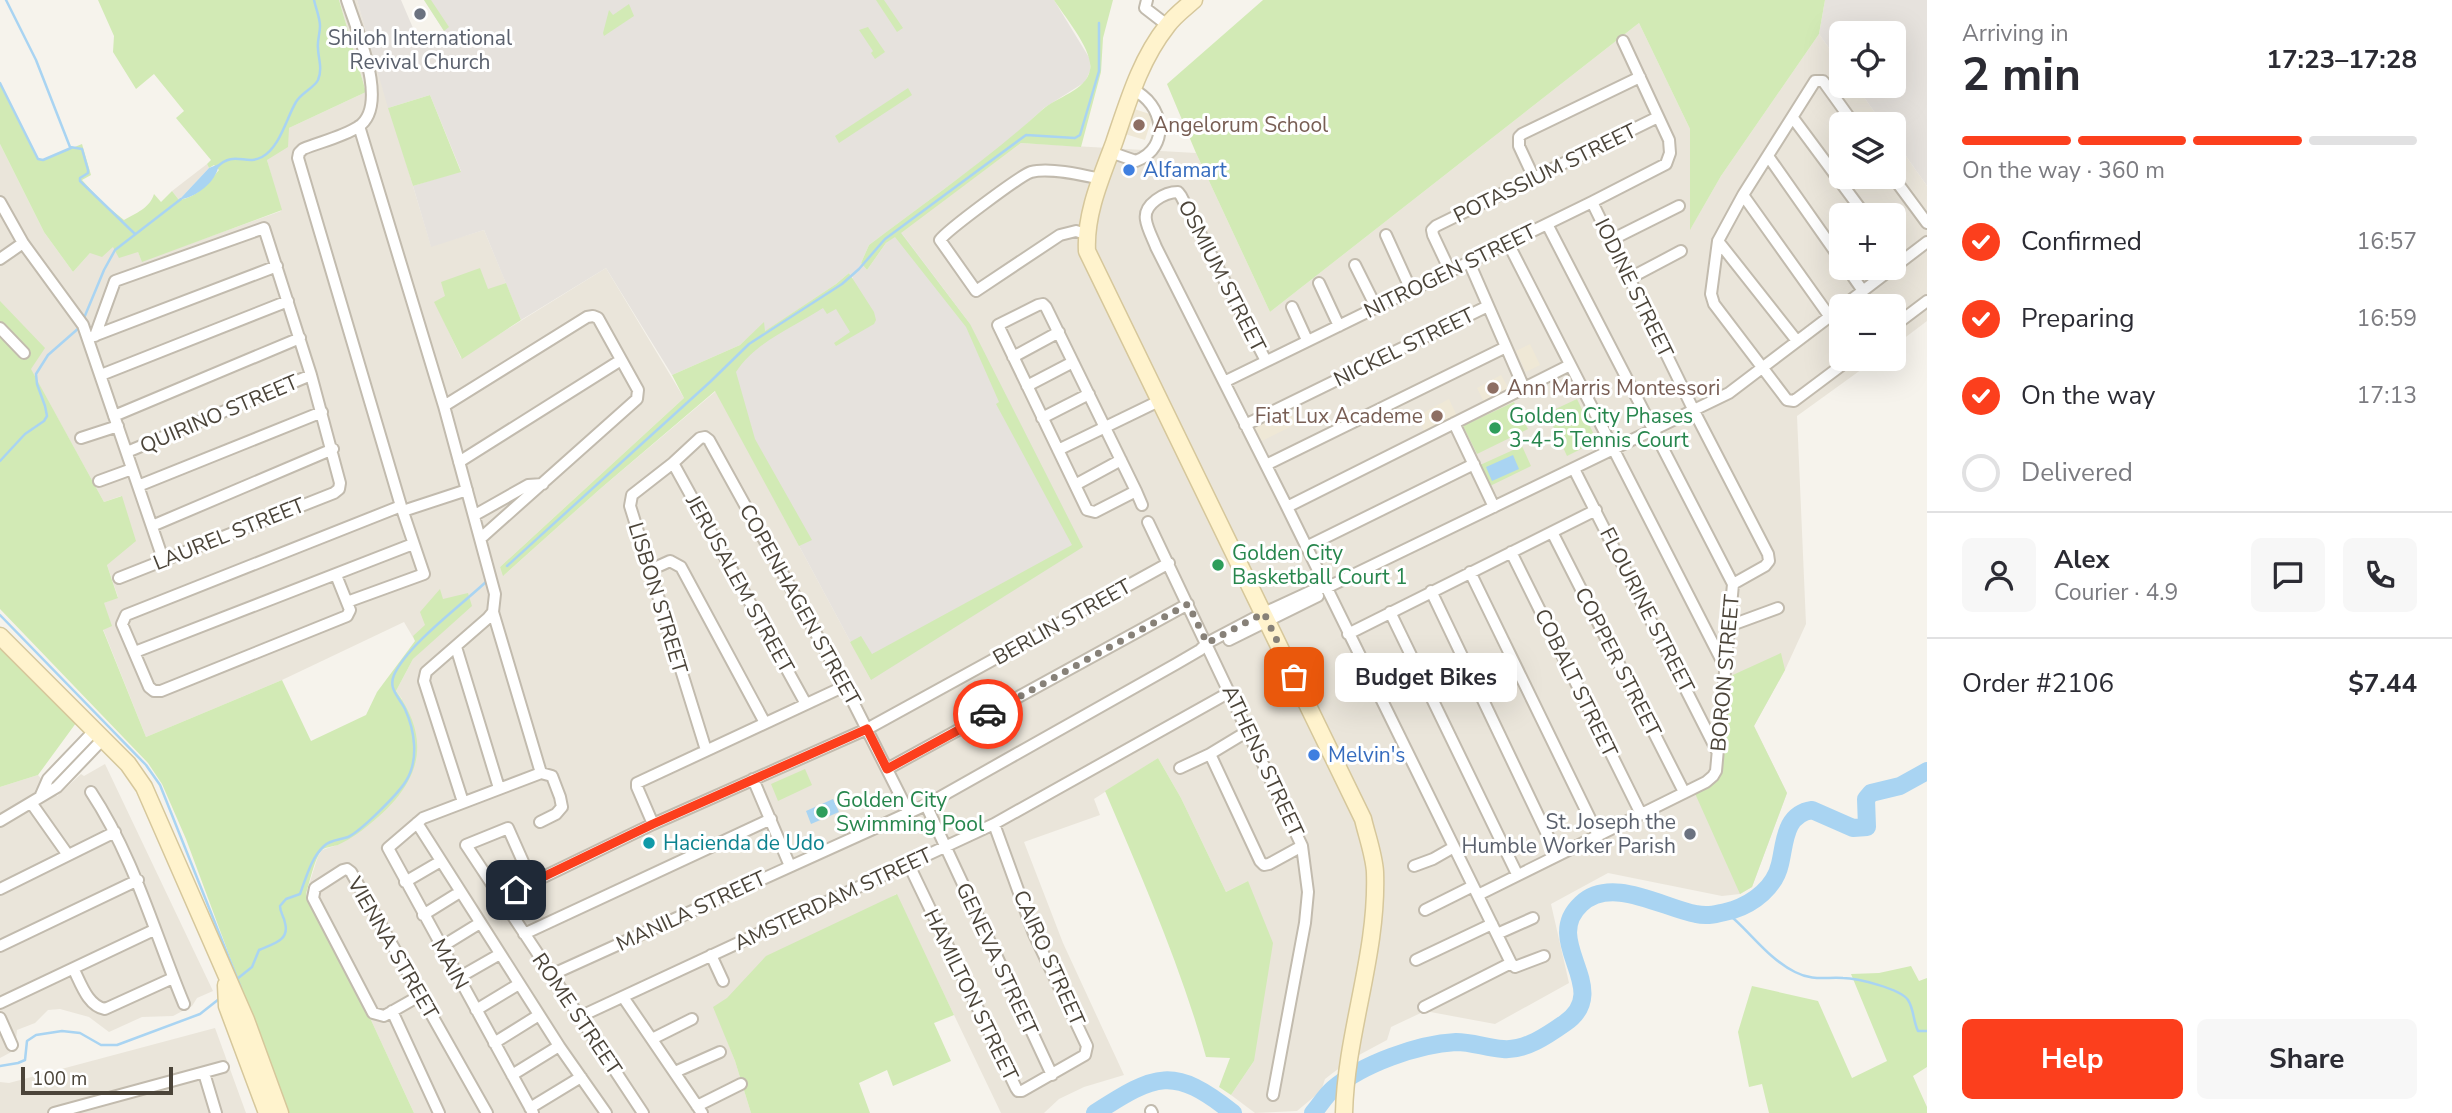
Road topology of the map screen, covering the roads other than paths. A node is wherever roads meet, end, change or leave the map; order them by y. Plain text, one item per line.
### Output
1 (347, 0) edge
2 (1147, 0) edge
3 (1194, 0) edge
4 (1167, 25) junction
5 (1623, 41) dead end
6 (1640, 77) junction
7 (1133, 90) junction
8 (1845, 112) edge
9 (1658, 117) junction
10 (1793, 118) junction
11 (359, 127) junction
12 (1111, 152) junction
13 (1768, 156) junction
14 (1534, 178) junction
15 (1101, 179) junction
16 (1902, 189) edge
17 (1743, 195) junction
18 (0, 202) edge
19 (1592, 202) junction
20 (1856, 203) edge
21 (1679, 206) dead end
22 (1927, 223) edge
23 (1547, 224) junction
24 (1086, 234) junction
25 (1386, 235) dead end
26 (1611, 240) junction
27 (1718, 241) junction
28 (1927, 242) edge
29 (23, 243) junction
30 (1508, 243) junction
31 (1829, 243) edge
32 (1681, 251) dead end
33 (1906, 253) edge
34 (0, 258) edge
35 (1469, 262) junction
36 (1355, 265) dead end
37 (277, 266) junction
38 (1450, 271) junction
39 (1630, 278) junction
40 (1855, 280) edge
41 (1874, 280) edge
42 (1320, 283) dead end
43 (1411, 290) junction
44 (1863, 291) junction
45 (1859, 294) edge
46 (288, 301) junction
47 (1927, 301) edge
48 (1488, 306) junction
49 (1292, 307) dead end
50 (1377, 307) junction
51 (1829, 316) edge
52 (1906, 317) edge
53 (1829, 318) edge
54 (1339, 326) junction
55 (0, 328) edge
56 (1059, 332) junction
57 (92, 337) junction
58 (300, 338) junction
59 (1307, 340) junction
60 (1797, 341) junction
61 (1506, 347) junction
62 (24, 353) dead end
63 (1013, 356) junction
64 (621, 360) junction
65 (1266, 361) junction
66 (1073, 362) junction
67 (1570, 365) junction
68 (1761, 369) junction
69 (1833, 371) edge
70 (101, 375) junction
71 (311, 375) junction
72 (1224, 382) junction
73 (1027, 386) junction
74 (1524, 388) junction
75 (1089, 394) junction
76 (1159, 401) junction
77 (444, 406) junction
78 (1695, 411) junction
79 (322, 412) junction
80 (1042, 418) junction
81 (116, 421) junction
82 (1454, 423) junction
83 (1245, 425) junction
84 (1105, 427) junction
85 (1654, 431) junction
86 (80, 438) dead end
87 (332, 449) junction
88 (1058, 450) junction
89 (1614, 451) junction
90 (127, 452) junction
91 (1121, 460) junction
92 (459, 462) junction
93 (673, 463) junction
94 (1474, 464) junction
95 (1266, 465) junction
96 (132, 469) junction
97 (1574, 469) junction
98 (99, 481) dead end
99 (543, 484) junction
100 (1075, 485) junction
101 (138, 486) junction
102 (467, 490) junction
103 (1136, 491) junction
104 (1142, 505) dead end
105 (1287, 507) junction
106 (1494, 507) junction
107 (402, 509) junction
108 (1596, 510) junction
109 (475, 516) junction
110 (1148, 522) dead end
111 (152, 526) junction
112 (1552, 532) junction
113 (481, 538) junction
114 (413, 544) junction
115 (1306, 547) junction
116 (1511, 552) junction
117 (163, 559) junction
118 (1169, 563) junction
119 (650, 570) junction
120 (1470, 572) junction
121 (336, 575) junction
122 (119, 578) dead end
123 (1733, 584) junction
124 (1326, 588) junction
125 (1431, 592) junction
126 (347, 602) junction
127 (1188, 604) junction
128 (1777, 608) dead end
129 (493, 612) junction
130 (1390, 612) junction
131 (1266, 617) junction
132 (1729, 626) junction
133 (1348, 634) junction
134 (0, 636) edge
135 (456, 647) junction
136 (1206, 647) junction
137 (135, 652) junction
138 (1725, 668) junction
139 (845, 685) junction
140 (1230, 692) junction
141 (806, 704) junction
142 (765, 723) junction
143 (867, 729) junction
144 (1248, 731) junction
145 (98, 736) junction
146 (706, 750) junction
147 (1718, 752) junction
148 (1210, 754) junction
149 (65, 760) junction
150 (1180, 768) dead end
151 (75, 769) junction
152 (887, 769) junction
153 (541, 773) junction
154 (754, 779) junction
155 (499, 788) junction
156 (91, 792) dead end
157 (1685, 792) junction
158 (41, 795) junction
159 (463, 802) junction
160 (32, 804) junction
161 (926, 805) junction
162 (909, 813) junction
163 (1641, 814) junction
164 (771, 819) junction
165 (0, 821) edge
166 (540, 822) dead end
167 (417, 823) junction
168 (653, 824) junction
169 (994, 824) junction
170 (115, 832) junction
171 (1598, 835) junction
172 (1302, 846) junction
173 (1454, 847) junction
174 (945, 848) junction
175 (68, 855) junction
176 (1557, 855) junction
177 (441, 860) junction
178 (909, 864) junction
179 (790, 866) junction
180 (1414, 866) dead end
181 (1517, 874) junction
182 (138, 880) junction
183 (532, 881) junction
184 (405, 882) junction
185 (0, 889) edge
186 (1476, 890) junction
187 (460, 892) junction
188 (500, 898) junction
189 (1425, 910) dead end
190 (423, 915) junction
191 (1533, 918) dead end
192 (480, 923) junction
193 (1495, 929) junction
194 (154, 930) junction
195 (524, 934) junction
196 (0, 946) edge
197 (441, 947) junction
198 (500, 954) junction
199 (711, 956) junction
200 (1544, 956) dead end
201 (1416, 960) dead end
202 (1511, 963) junction
203 (74, 970) junction
204 (225, 972) junction
205 (551, 975) junction
206 (173, 978) junction
207 (458, 978) junction
208 (723, 981) dead end
209 (519, 984) junction
210 (421, 995) junction
211 (623, 997) junction
212 (0, 1003) edge
213 (184, 1004) dead end
214 (1424, 1007) dead end
215 (476, 1010) junction
216 (392, 1011) junction
217 (539, 1015) junction
218 (579, 1017) junction
219 (0, 1018) edge
220 (692, 1019) dead end
221 (652, 1039) junction
222 (494, 1043) junction
223 (12, 1045) dead end
224 (559, 1046) junction
225 (720, 1052) dead end
226 (223, 1067) dead end
227 (675, 1072) junction
228 (204, 1073) junction
229 (512, 1075) junction
230 (1052, 1075) junction
231 (580, 1077) junction
232 (741, 1084) dead end
233 (1273, 1095) dead end
234 (1344, 1106) edge
235 (700, 1109) edge
236 (531, 1110) edge
237 (601, 1111) edge
238 (54, 1113) edge
239 (216, 1113) edge
240 (267, 1113) edge
241 (280, 1113) edge
242 (439, 1113) edge
243 (487, 1113) edge
244 (643, 1113) edge

1 - 11 street
2 - 4 street
3 - 4 street
4 - 7 street
5 - 6 street
6 - 9 street
6 - 14 street
7 - 12 street
7 - 12 street
8 - 10 street
9 - 14 street, POTASSIUM STREET
9 - 19 street, NITROGEN STREET
10 - 13 street
10 - 20 street
11 - 77 street
11 - 107 street
12 - 15 street
13 - 17 street
13 - 31 street
14 - 38 street, POTASSIUM STREET
15 - 24 street
15 - 24 street
16 - 22 street
17 - 27 street
17 - 51 street
18 - 29 street
19 - 23 street, NITROGEN STREET
19 - 26 street, IODINE STREET
21 - 26 street
23 - 30 street, NITROGEN STREET
23 - 85 street, BORON STREET
24 - 76 street
25 - 43 street
26 - 39 street, IODINE STREET
27 - 60 street
27 - 68 street
28 - 33 street, MANILA STREET
29 - 34 street
29 - 57 street
30 - 35 street, NITROGEN STREET
30 - 67 street
32 - 39 street
35 - 38 street, NITROGEN STREET
35 - 48 street
36 - 50 street
37 - 46 street
37 - 57 street
37 - 57 street
38 - 43 street, NITROGEN STREET
39 - 78 street, IODINE STREET
40 - 44 street
41 - 44 street, MANILA STREET
42 - 54 street
43 - 50 street, NITROGEN STREET
44 - 45 street, MANILA STREET
46 - 58 street
46 - 70 street
47 - 52 street
48 - 61 street
48 - 83 street, NICKEL STREET
49 - 59 street
50 - 54 street, NITROGEN STREET
53 - 60 street, MANILA STREET
54 - 59 street, NITROGEN STREET
55 - 62 street
56 - 63 street
56 - 63 street
56 - 66 street
57 - 70 street
58 - 71 street
58 - 81 street
59 - 65 street, NITROGEN STREET
60 - 68 street, MANILA STREET
61 - 74 street
61 - 95 street
63 - 73 street
64 - 77 street
64 - 92 street
64 - 99 street
65 - 72 street, NITROGEN STREET
65 - 72 street, OSMIUM STREET
66 - 73 street
66 - 75 street
67 - 74 street
67 - 89 street
68 - 69 street
68 - 78 street, MANILA STREET
70 - 81 street
71 - 79 street
71 - 90 street, QUIRINO STREET
72 - 83 street
73 - 80 street
74 - 82 street
75 - 80 street
75 - 84 street
76 - 84 street
76 - 131 street
77 - 92 street
78 - 85 street, MANILA STREET
78 - 123 street, IODINE STREET
79 - 87 street
79 - 101 street
80 - 88 street
81 - 86 street
81 - 90 street
82 - 94 street
82 - 105 street
83 - 95 street
84 - 88 street
84 - 91 street
85 - 89 street, MANILA STREET
85 - 123 street, BORON STREET
87 - 111 street
87 - 117 street, LAUREL STREET
88 - 100 street
89 - 97 street, MANILA STREET
89 - 138 street
90 - 96 street
91 - 100 street
91 - 103 street
92 - 102 street
93 - 119 street, LISBON STREET
93 - 139 street, COPENHAGEN STREET
93 - 141 street, JERUSALEM STREET
94 - 106 street
94 - 115 street
95 - 105 street
96 - 98 street
96 - 101 street
97 - 106 street, MANILA STREET
97 - 108 street, FLOURINE STREET
99 - 109 street
99 - 113 street
100 - 103 street
101 - 111 street
102 - 107 street
102 - 109 street
103 - 104 street
105 - 115 street
106 - 124 street, MANILA STREET
107 - 114 street
107 - 137 street
108 - 112 street
108 - 147 street, FLOURINE STREET
109 - 113 street
110 - 118 street, ATHENS STREET
111 - 117 street
112 - 116 street
112 - 157 street, COPPER STREET
113 - 129 street
114 - 121 street
114 - 126 street
115 - 124 street
116 - 120 street
116 - 163 street, COBALT STREET
117 - 122 street, LAUREL STREET
118 - 127 street, ATHENS STREET
118 - 143 street, BERLIN STREET
119 - 142 street
119 - 146 street, LISBON STREET
120 - 125 street
120 - 171 street
121 - 126 street
121 - 137 street
123 - 132 street, BORON STREET
124 - 131 street, MANILA STREET
124 - 133 street
125 - 130 street
125 - 176 street
126 - 137 street
127 - 136 street, ATHENS STREET
127 - 152 street
128 - 132 street
129 - 135 street
129 - 153 street
130 - 133 street
130 - 181 street
131 - 136 street, MANILA STREET
131 - 234 street
132 - 138 street, BORON STREET
133 - 173 street
134 - 145 street
135 - 155 street
135 - 159 street
136 - 140 street, ATHENS STREET
136 - 161 street, MANILA STREET
138 - 147 street, BORON STREET
139 - 141 street
139 - 143 street, COPENHAGEN STREET
140 - 144 street, ATHENS STREET
140 - 169 street, AMSTERDAM STREET
141 - 142 street
142 - 146 street
143 - 152 street, COPENHAGEN STREET
143 - 154 street, BERLIN STREET
144 - 148 street
144 - 172 street, ATHENS STREET
145 - 149 street
145 - 151 street
145 - 204 street
146 - 168 street
147 - 157 street, BORON STREET
148 - 150 street
148 - 172 street
149 - 151 street
149 - 158 street
151 - 158 street
152 - 162 street, COPENHAGEN STREET
153 - 155 street
153 - 166 street
154 - 164 street
154 - 168 street, BERLIN STREET
155 - 159 street
156 - 170 street
157 - 163 street, BORON STREET
158 - 160 street
159 - 167 street
160 - 165 street
160 - 175 street
161 - 162 street, MANILA STREET
161 - 174 street, GENEVA STREET
162 - 179 street, MANILA STREET
163 - 171 street, BORON STREET
164 - 179 street
164 - 195 street
167 - 177 street
167 - 184 street, MAIN
168 - 183 street, BERLIN STREET
169 - 174 street, AMSTERDAM STREET
169 - 230 street, CAIRO STREET
170 - 175 street
170 - 182 street
171 - 176 street, BORON STREET
172 - 233 street, ATHENS STREET
173 - 180 street
173 - 186 street
174 - 178 street, AMSTERDAM STREET
174 - 230 street, GENEVA STREET
175 - 185 street
176 - 181 street, BORON STREET
177 - 184 street
177 - 187 street
178 - 199 street, AMSTERDAM STREET
178 - 230 street, HAMILTON STREET
179 - 205 street, MANILA STREET
181 - 186 street, BORON STREET
182 - 194 street
182 - 196 street
183 - 188 street, BERLIN STREET
183 - 188 street, ROME STREET
184 - 190 street, MAIN
186 - 189 street, BORON STREET
186 - 193 street
187 - 190 street
187 - 192 street
188 - 195 street, ROME STREET
190 - 197 street, MAIN
191 - 193 street
192 - 197 street
192 - 198 street
193 - 201 street
193 - 202 street
194 - 203 street
194 - 206 street
195 - 205 street, ROME STREET
197 - 207 street, MAIN
198 - 207 street
198 - 209 street
199 - 208 street
199 - 211 street, AMSTERDAM STREET
200 - 202 street
202 - 214 street
203 - 206 street
203 - 212 street
204 - 240 street
204 - 241 street
205 - 218 street, ROME STREET
206 - 213 street
207 - 215 street, MAIN
209 - 215 street
209 - 217 street
210 - 216 street
210 - 216 street, VIENNA STREET
210 - 243 street, VIENNA STREET
211 - 218 street, AMSTERDAM STREET
211 - 221 street
215 - 222 street, MAIN
216 - 242 street
217 - 222 street
217 - 224 street
218 - 244 street, ROME STREET
219 - 223 street
220 - 221 street
221 - 227 street
222 - 229 street, MAIN
224 - 229 street
224 - 231 street
225 - 227 street
226 - 228 street
227 - 235 street
228 - 238 street
228 - 239 street
229 - 236 street, MAIN
231 - 236 street
231 - 237 street
232 - 235 street

